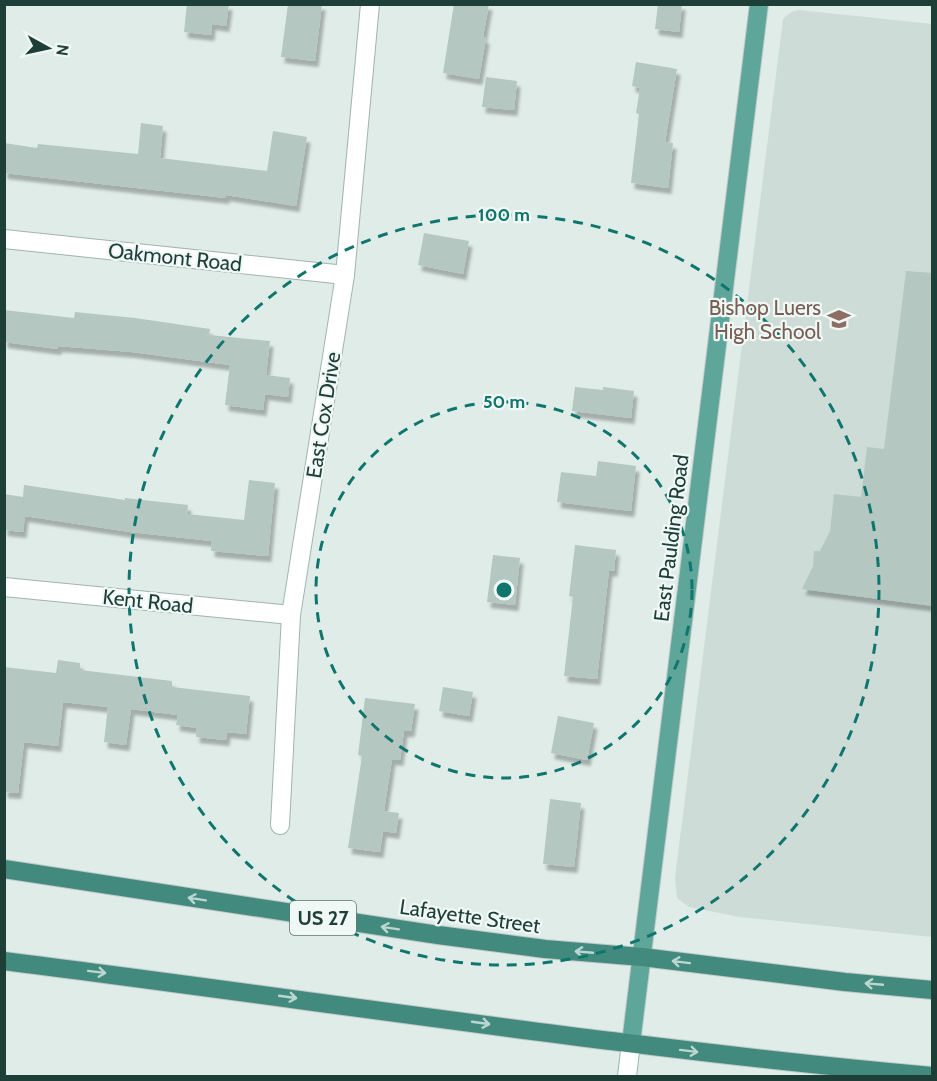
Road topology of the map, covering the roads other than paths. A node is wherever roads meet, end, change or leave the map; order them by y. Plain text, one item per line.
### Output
1 (370, 4) edge
2 (759, 4) edge
3 (4, 239) edge
4 (345, 275) junction
5 (4, 587) edge
6 (291, 615) junction
7 (280, 825) dead end
8 (4, 869) edge
9 (642, 957) junction
10 (4, 961) edge
11 (933, 990) edge
12 (631, 1044) junction
13 (933, 1076) edge
14 (627, 1077) edge

1 - 4 street, East Cox Drive
2 - 9 main road, East Paulding Road
3 - 4 street, Oakmont Road
4 - 6 street, East Cox Drive
5 - 6 street, Kent Road
6 - 7 street, East Cox Drive
9 -> 8 highway, Lafayette Street / US 27
11 -> 9 highway, Lafayette Street / US 27
9 - 12 main road, East Paulding Road
10 -> 12 highway
12 -> 13 highway
12 - 14 street, East Paulding Road

